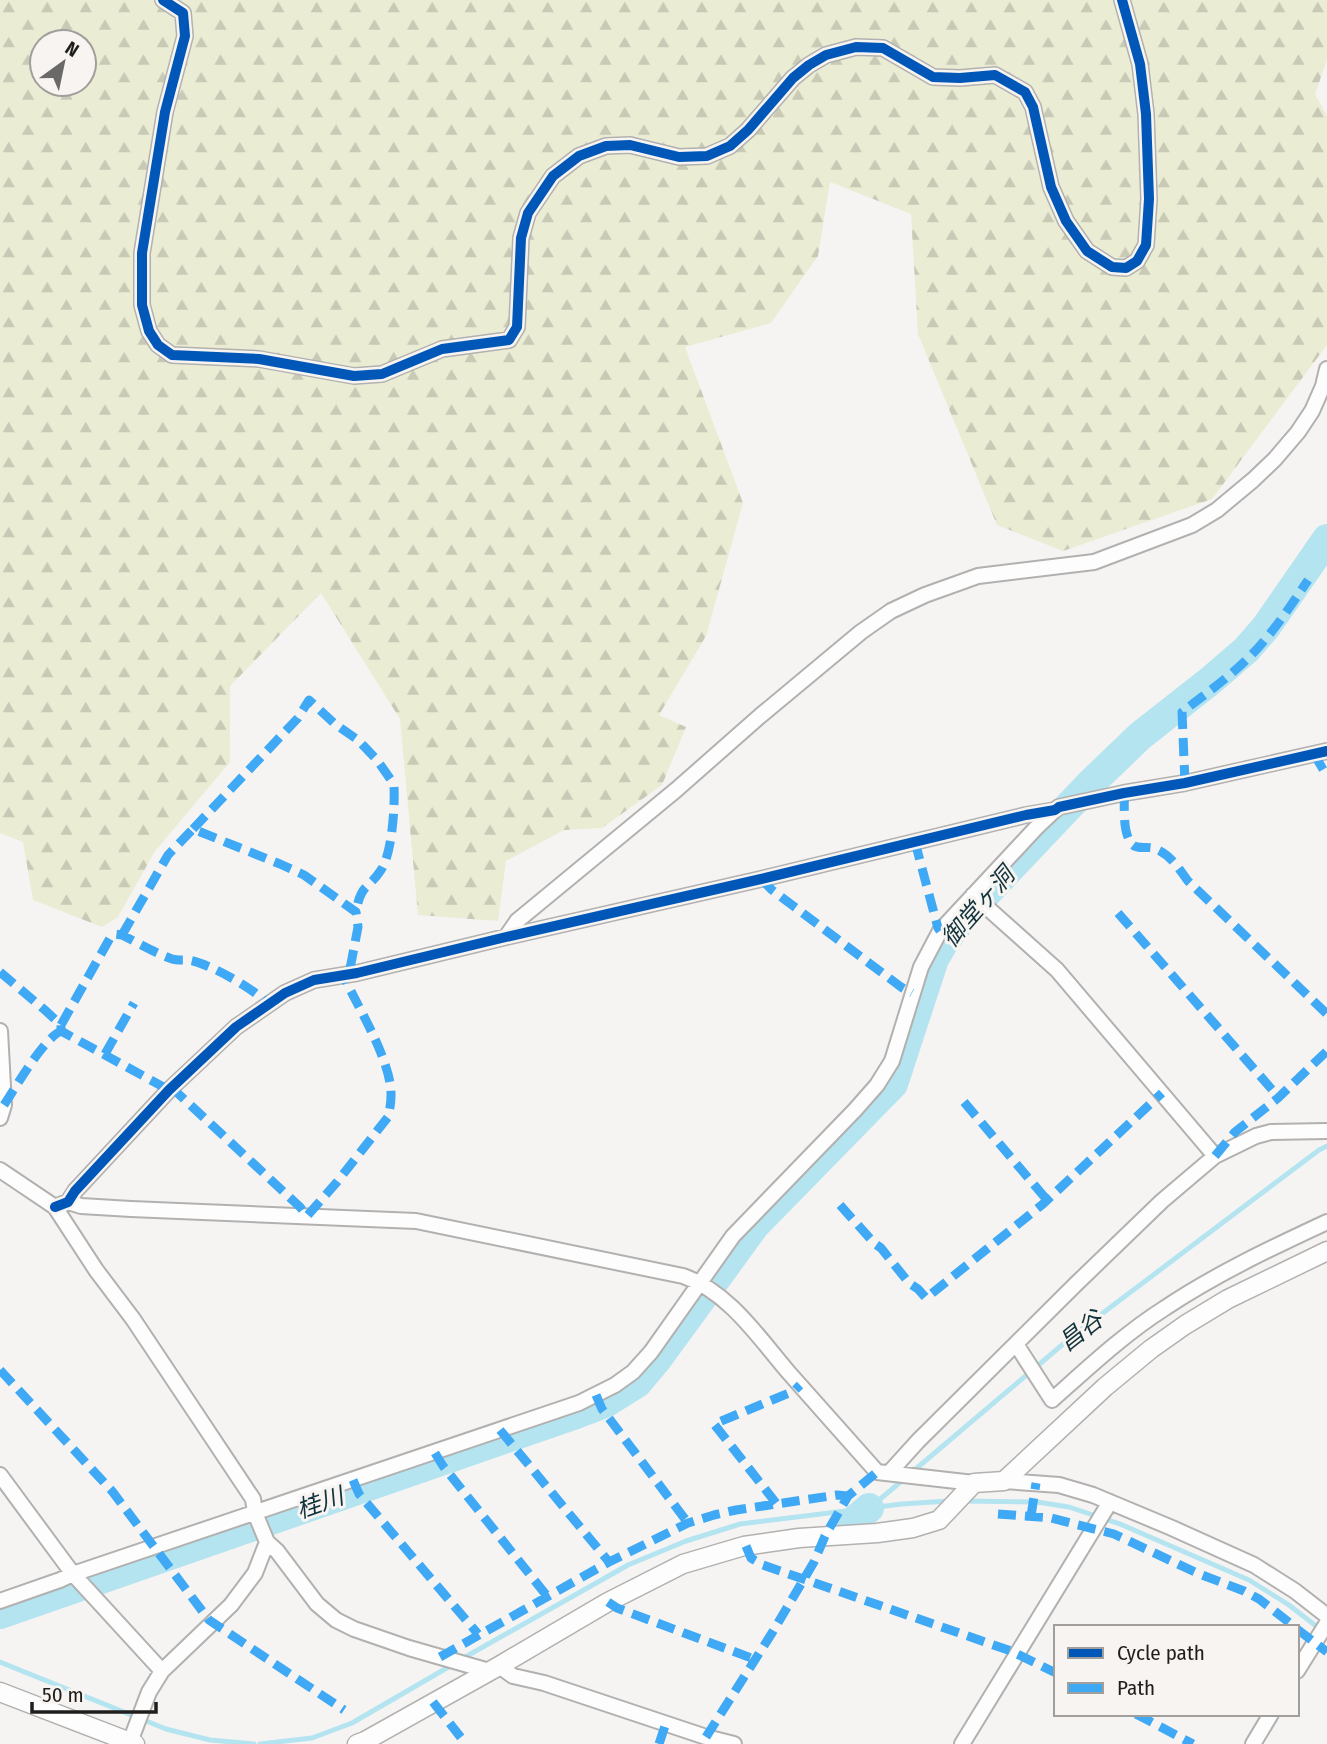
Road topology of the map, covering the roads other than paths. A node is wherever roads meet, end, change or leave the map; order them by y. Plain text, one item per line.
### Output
1 (163, 0) edge
2 (1122, 0) edge
3 (1327, 369) edge
4 (1325, 385) edge
5 (1327, 751) edge
6 (1055, 810) junction
7 (973, 895) junction
8 (506, 937) junction
9 (0, 1031) edge
10 (0, 1118) edge
11 (1327, 1131) edge
12 (1214, 1156) junction
13 (0, 1170) edge
14 (61, 1204) junction
15 (1327, 1222) edge
16 (1327, 1251) edge
17 (700, 1282) junction
18 (1016, 1344) junction
19 (889, 1473) junction
20 (0, 1475) edge
21 (1004, 1481) junction
22 (974, 1483) junction
23 (1110, 1502) junction
24 (255, 1513) junction
25 (264, 1536) junction
26 (73, 1574) junction
27 (0, 1601) edge
28 (1327, 1616) edge
29 (1327, 1623) edge
30 (494, 1668) junction
31 (1299, 1668) edge
32 (162, 1671) junction
33 (0, 1692) edge
34 (1270, 1716) edge
35 (132, 1743) edge
36 (357, 1744) edge
37 (734, 1744) edge
38 (962, 1744) edge
39 (1253, 1744) edge

1 - 2 street
3 - 4 street
4 - 8 street
5 - 6 street
6 - 7 street
6 - 8 street
7 - 12 street
7 - 17 street
8 - 14 street
9 - 10 street
11 - 12 street
12 - 18 street
13 - 14 street
14 - 17 street
14 - 24 street
15 - 18 street
16 - 21 street
17 - 19 street
17 - 24 street
18 - 19 street
19 - 22 street
20 - 26 street
21 - 22 street
21 - 23 street
22 - 30 street
23 - 28 street
23 - 38 street
24 - 25 street
24 - 26 street
25 - 30 street
25 - 32 street
26 - 27 street
26 - 32 street
29 - 31 street
30 - 36 street
30 - 37 street
32 - 35 street
33 - 35 street
34 - 39 street

